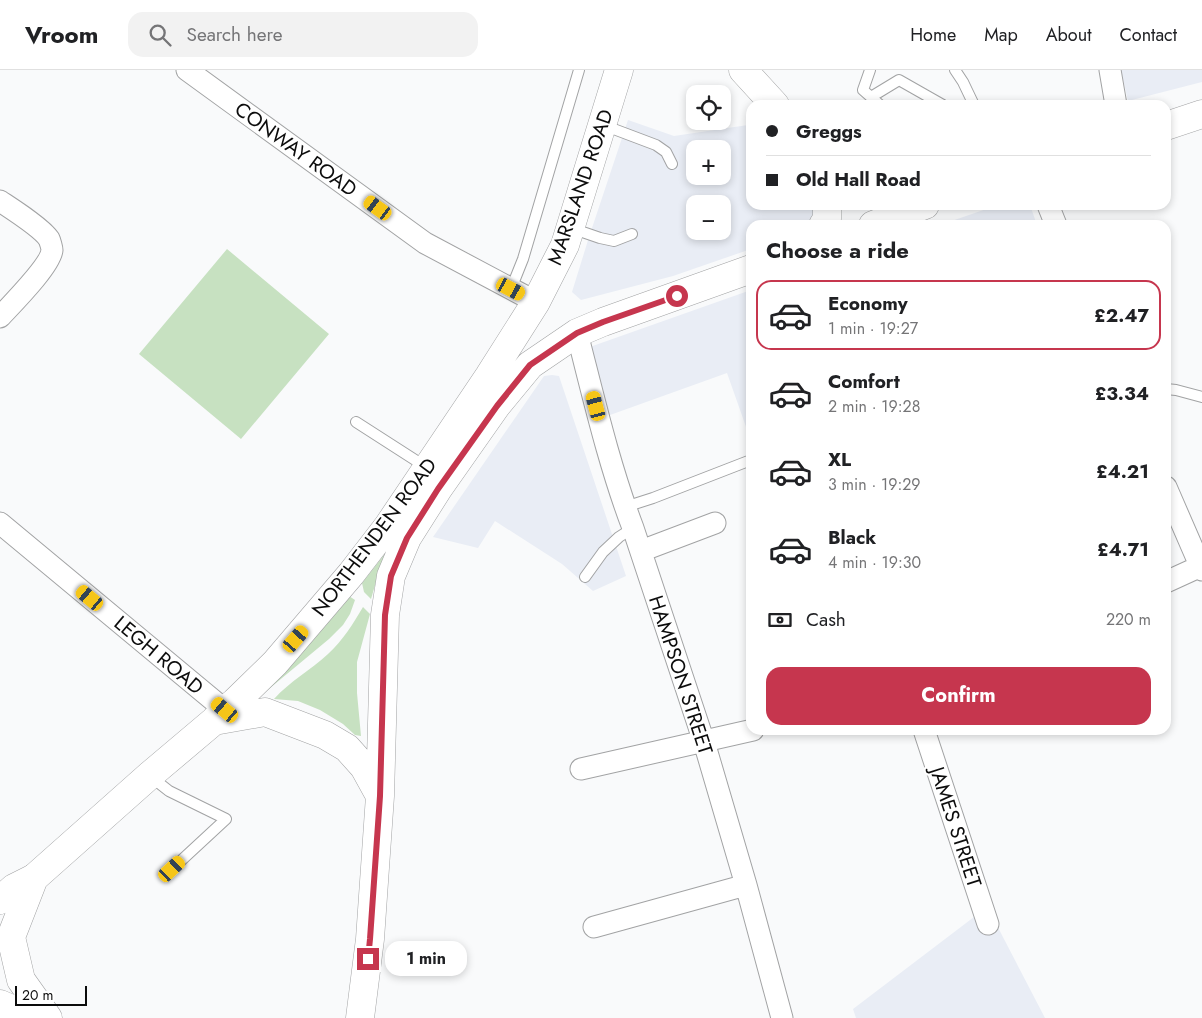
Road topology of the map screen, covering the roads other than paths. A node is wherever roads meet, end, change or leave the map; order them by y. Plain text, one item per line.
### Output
1 (187, 70) edge
2 (579, 70) edge
3 (630, 70) edge
4 (743, 70) edge
5 (870, 70) edge
6 (955, 70) edge
7 (1110, 70) edge
8 (616, 82) edge
9 (871, 97) junction
10 (770, 100) edge
11 (874, 100) edge
12 (934, 100) edge
13 (972, 100) edge
14 (1115, 100) edge
15 (1202, 114) edge
16 (1171, 124) edge
17 (602, 125) junction
18 (672, 164) dead end
19 (0, 200) edge
20 (912, 210) edge
21 (886, 220) edge
22 (570, 228) junction
23 (632, 234) dead end
24 (746, 271) edge
25 (511, 289) junction
26 (536, 302) junction
27 (0, 318) edge
28 (577, 333) junction
29 (1171, 390) edge
30 (1202, 397) edge
31 (356, 422) dead end
32 (746, 462) edge
33 (427, 468) junction
34 (1171, 499) edge
35 (625, 507) junction
36 (715, 523) dead end
37 (0, 524) edge
38 (633, 528) junction
39 (641, 551) junction
40 (1201, 568) edge
41 (584, 577) dead end
42 (1171, 580) edge
43 (219, 715) junction
44 (746, 732) edge
45 (926, 735) edge
46 (704, 742) junction
47 (581, 769) dead end
48 (150, 775) junction
49 (380, 796) junction
50 (172, 869) dead end
51 (34, 878) junction
52 (746, 885) junction
53 (0, 900) edge
54 (988, 924) dead end
55 (594, 927) dead end
56 (0, 1004) edge
57 (33, 1018) edge
58 (48, 1018) edge
59 (360, 1018) edge
60 (782, 1018) edge

1 - 25 street, CONWAY ROAD
2 - 25 lane
3 - 8 main road
4 - 10 main road
5 - 9 lane
6 - 13 lane
7 - 14 street
8 - 17 main road, MARSLAND ROAD
9 - 11 lane
9 - 12 lane
15 - 16 main road
17 - 18 lane
17 - 22 main road, MARSLAND ROAD
19 - 27 street
20 - 21 main road
22 - 23 lane
22 - 26 main road, MARSLAND ROAD
24 - 28 main road, NORTHENDEN ROAD
25 - 26 street, CONWAY ROAD
26 - 33 main road, NORTHENDEN ROAD
28 - 35 street, HAMPSON STREET
28 - 49 main road, NORTHENDEN ROAD
29 - 30 lane
31 - 33 lane
32 - 35 lane
33 - 43 main road, NORTHENDEN ROAD
34 - 40 street
35 - 38 street, HAMPSON STREET
36 - 39 street
37 - 43 street, LEGH ROAD
38 - 39 street, HAMPSON STREET
38 - 41 lane
39 - 46 street, HAMPSON STREET
40 - 42 street
43 - 48 main road, NORTHENDEN ROAD
43 - 49 main road
44 - 46 street
45 - 54 street, JAMES STREET
46 - 47 street
46 - 52 street, HAMPSON STREET
48 - 50 lane
48 - 51 main road, NORTHENDEN ROAD
49 - 59 main road, NORTHENDEN ROAD
51 - 53 main road, NORTHENDEN ROAD
51 - 58 main road
52 - 55 street
52 - 60 street, HAMPSON STREET
56 - 57 main road

